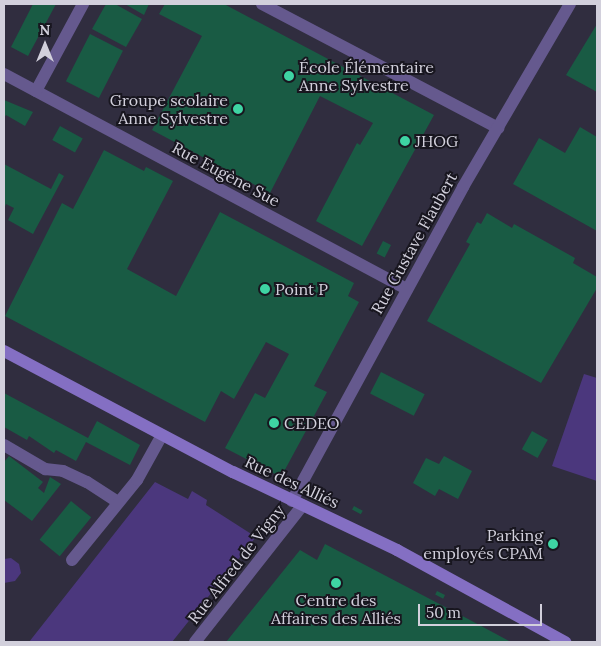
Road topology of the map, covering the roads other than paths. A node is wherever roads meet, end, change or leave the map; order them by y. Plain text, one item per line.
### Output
1 (83, 4) edge
2 (262, 4) edge
3 (570, 4) edge
4 (4, 74) edge
5 (36, 91) junction
6 (498, 128) junction
7 (407, 290) junction
8 (4, 351) edge
9 (162, 435) junction
10 (4, 445) edge
11 (118, 502) junction
12 (297, 503) junction
13 (72, 560) dead end
14 (195, 642) edge
15 (565, 642) edge

1 - 5 street
2 - 6 street
3 - 6 street, Rue Gustave Flaubert
4 - 5 street, Rue Eugène Sue
5 - 7 street, Rue Eugène Sue
6 - 7 street, Rue Gustave Flaubert
7 - 12 street, Rue Gustave Flaubert
8 - 9 main road, Rue des Alliés
9 - 11 street
9 - 12 main road, Rue des Alliés
10 - 11 street
11 - 13 street
12 - 14 street, Rue Alfred de Vigny
12 - 15 main road, Rue des Alliés

